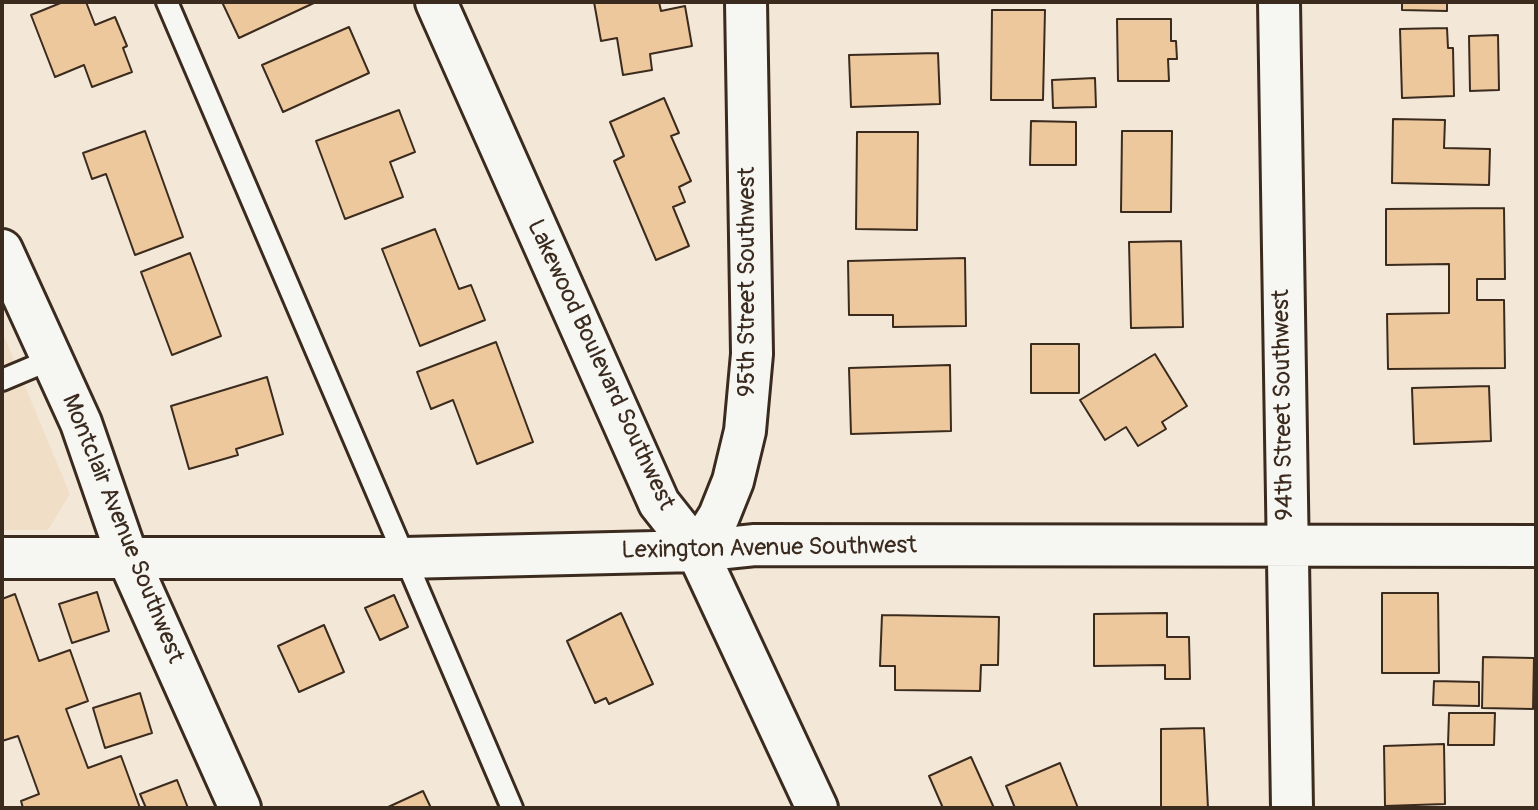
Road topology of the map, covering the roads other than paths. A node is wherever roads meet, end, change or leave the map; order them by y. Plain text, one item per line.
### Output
1 (167, 2) edge
2 (436, 2) edge
3 (746, 2) edge
4 (1279, 2) edge
5 (2, 250) edge
6 (52, 359) junction
7 (2, 380) edge
8 (1536, 546) edge
9 (1285, 547) junction
10 (697, 551) junction
11 (127, 556) junction
12 (2, 558) edge
13 (404, 558) junction
14 (240, 808) edge
15 (512, 808) edge
16 (817, 808) edge
17 (1292, 808) edge

1 - 13 lane
2 - 10 street, Lakewood Boulevard Southwest
3 - 10 street, 95th Street Southwest
4 - 9 street, 94th Street Southwest
5 - 6 street, Montclair Avenue Southwest
6 - 7 lane
6 - 11 street, Montclair Avenue Southwest
8 - 9 street, Lexington Avenue Southwest
9 - 10 street, Lexington Avenue Southwest
9 - 17 street, 94th Street Southwest
10 - 13 street, Lexington Avenue Southwest
10 - 16 street, Lakewood Boulevard Southwest
11 - 12 street, Lexington Avenue Southwest
11 - 13 street, Lexington Avenue Southwest
11 - 14 street, Montclair Avenue Southwest
13 - 15 lane

